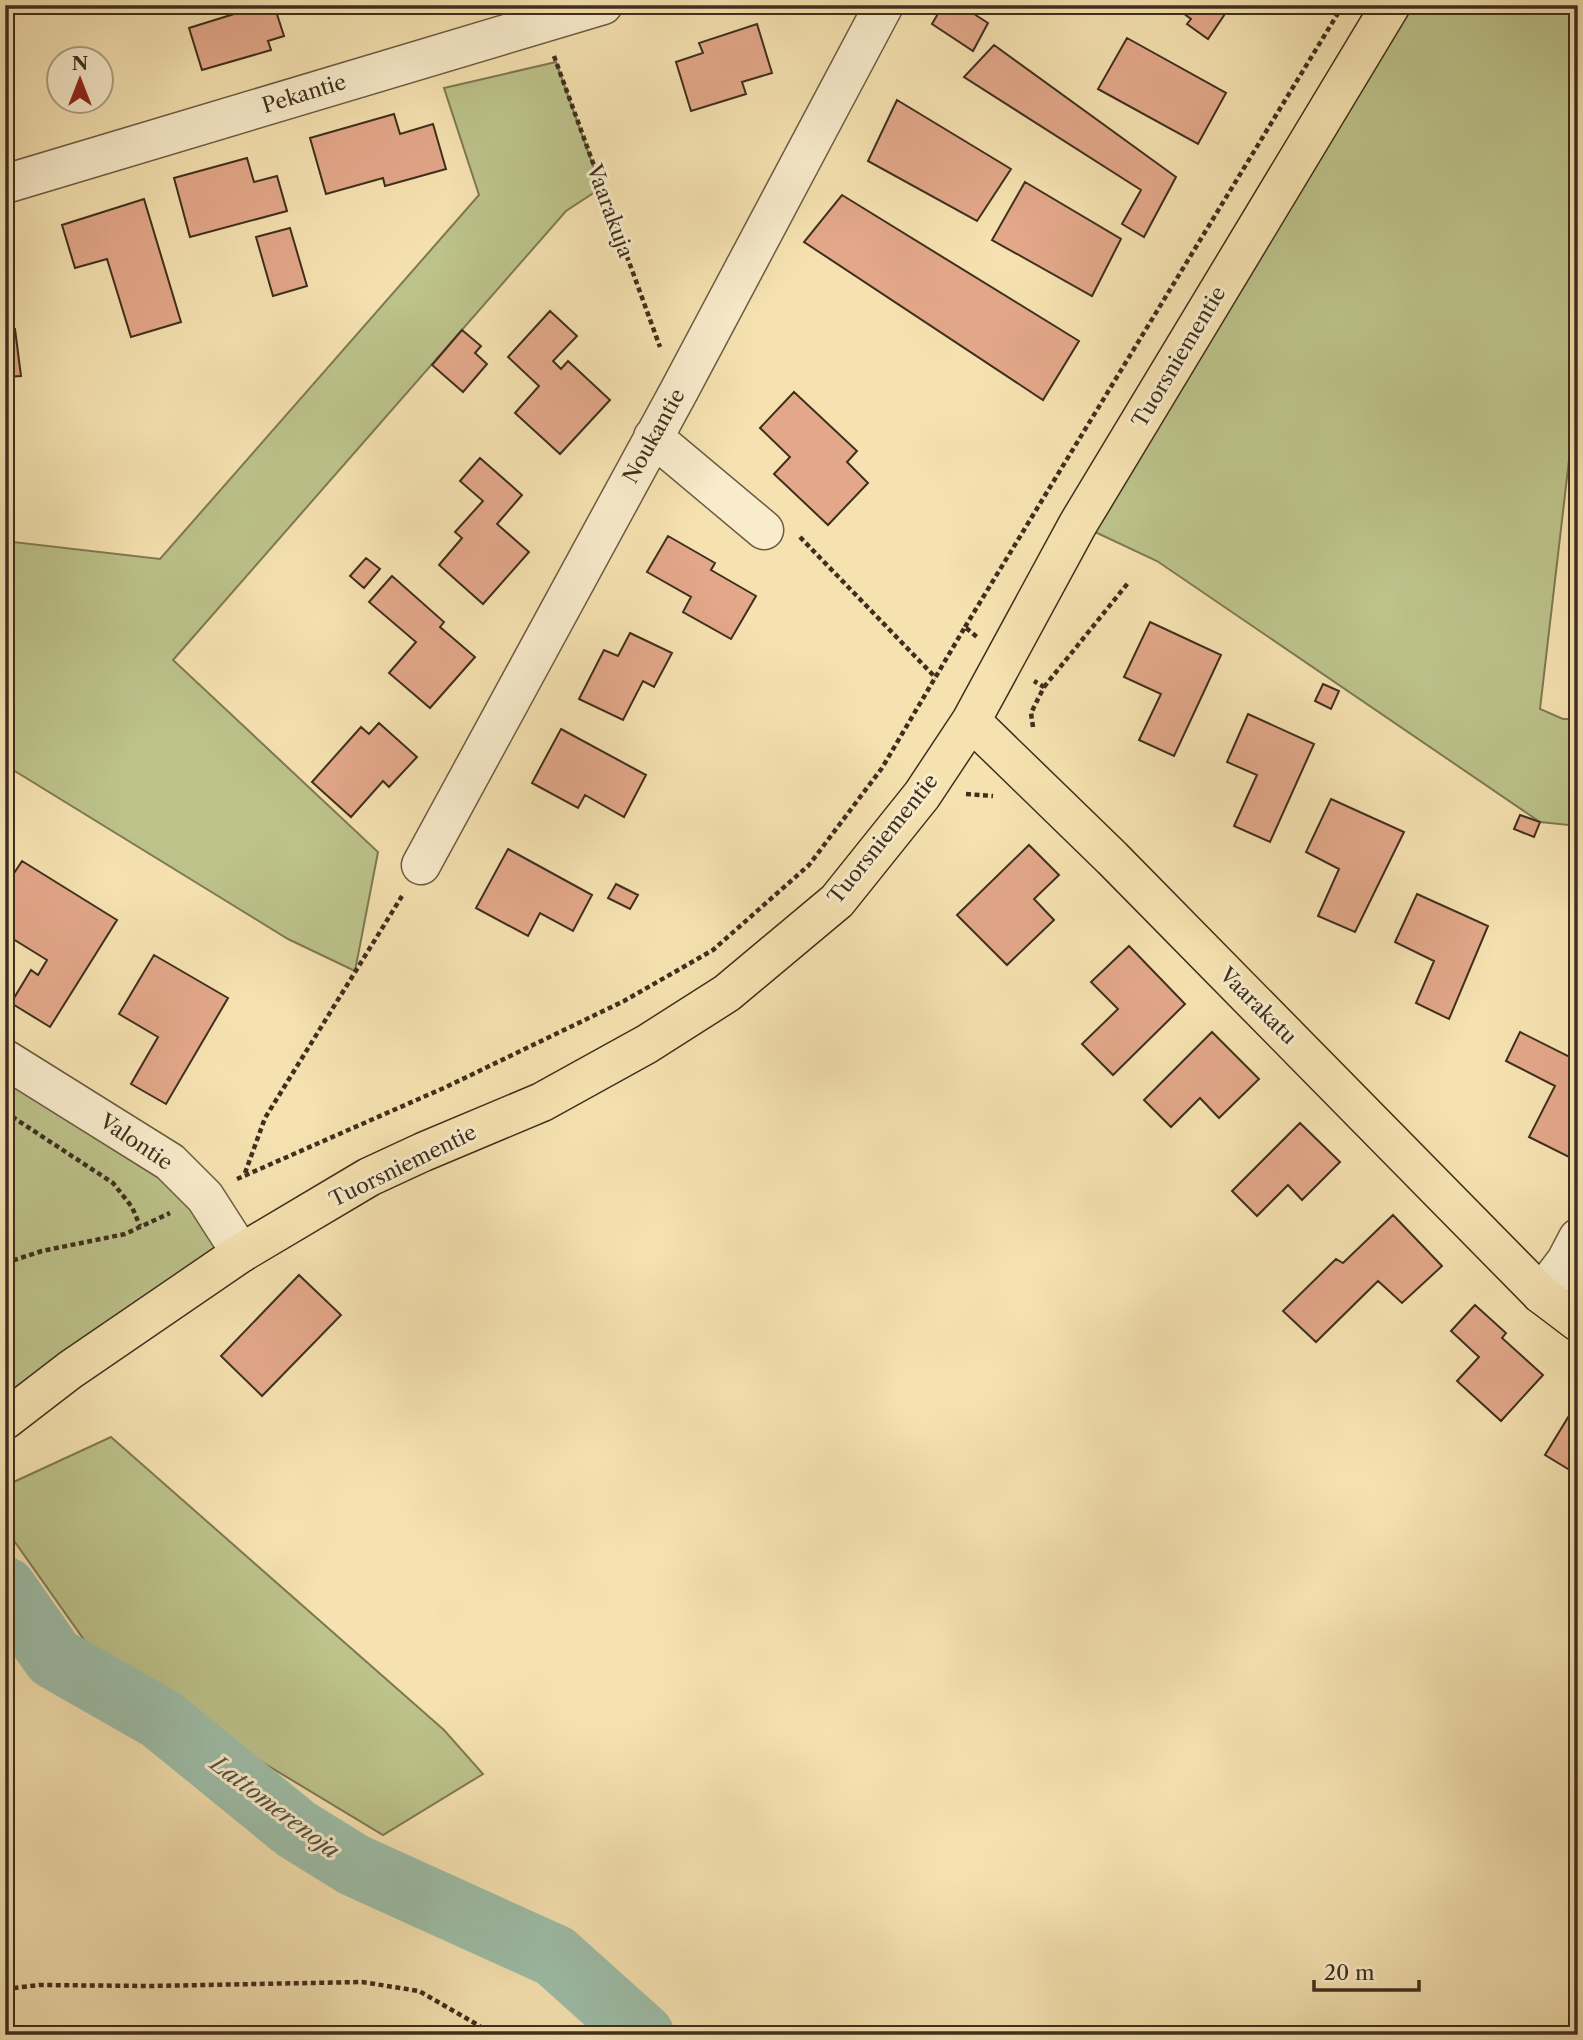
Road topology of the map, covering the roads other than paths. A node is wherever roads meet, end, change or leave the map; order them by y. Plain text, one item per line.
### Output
1 (603, 5) edge
2 (884, 5) edge
3 (1391, 5) edge
4 (526, 19) edge
5 (5, 184) edge
6 (653, 437) junction
7 (764, 530) dead end
8 (971, 721) junction
9 (421, 865) road end
10 (5, 1059) edge
11 (1578, 1238) edge
12 (241, 1253) junction
13 (1541, 1294) junction
14 (1578, 1322) edge
15 (5, 1420) edge

1 - 4 street, Pekantie
2 - 6 street, Noukantie
3 - 8 main road, Tuorsniementie
4 - 5 street, Pekantie
6 - 7 street
6 - 9 street, Noukantie
8 - 12 main road, Tuorsniementie
8 - 13 main road, Vaarakatu
10 - 12 street, Valontie
11 - 13 street
12 - 15 main road, Tuorsniementie
13 - 14 main road, Vaarakatu

